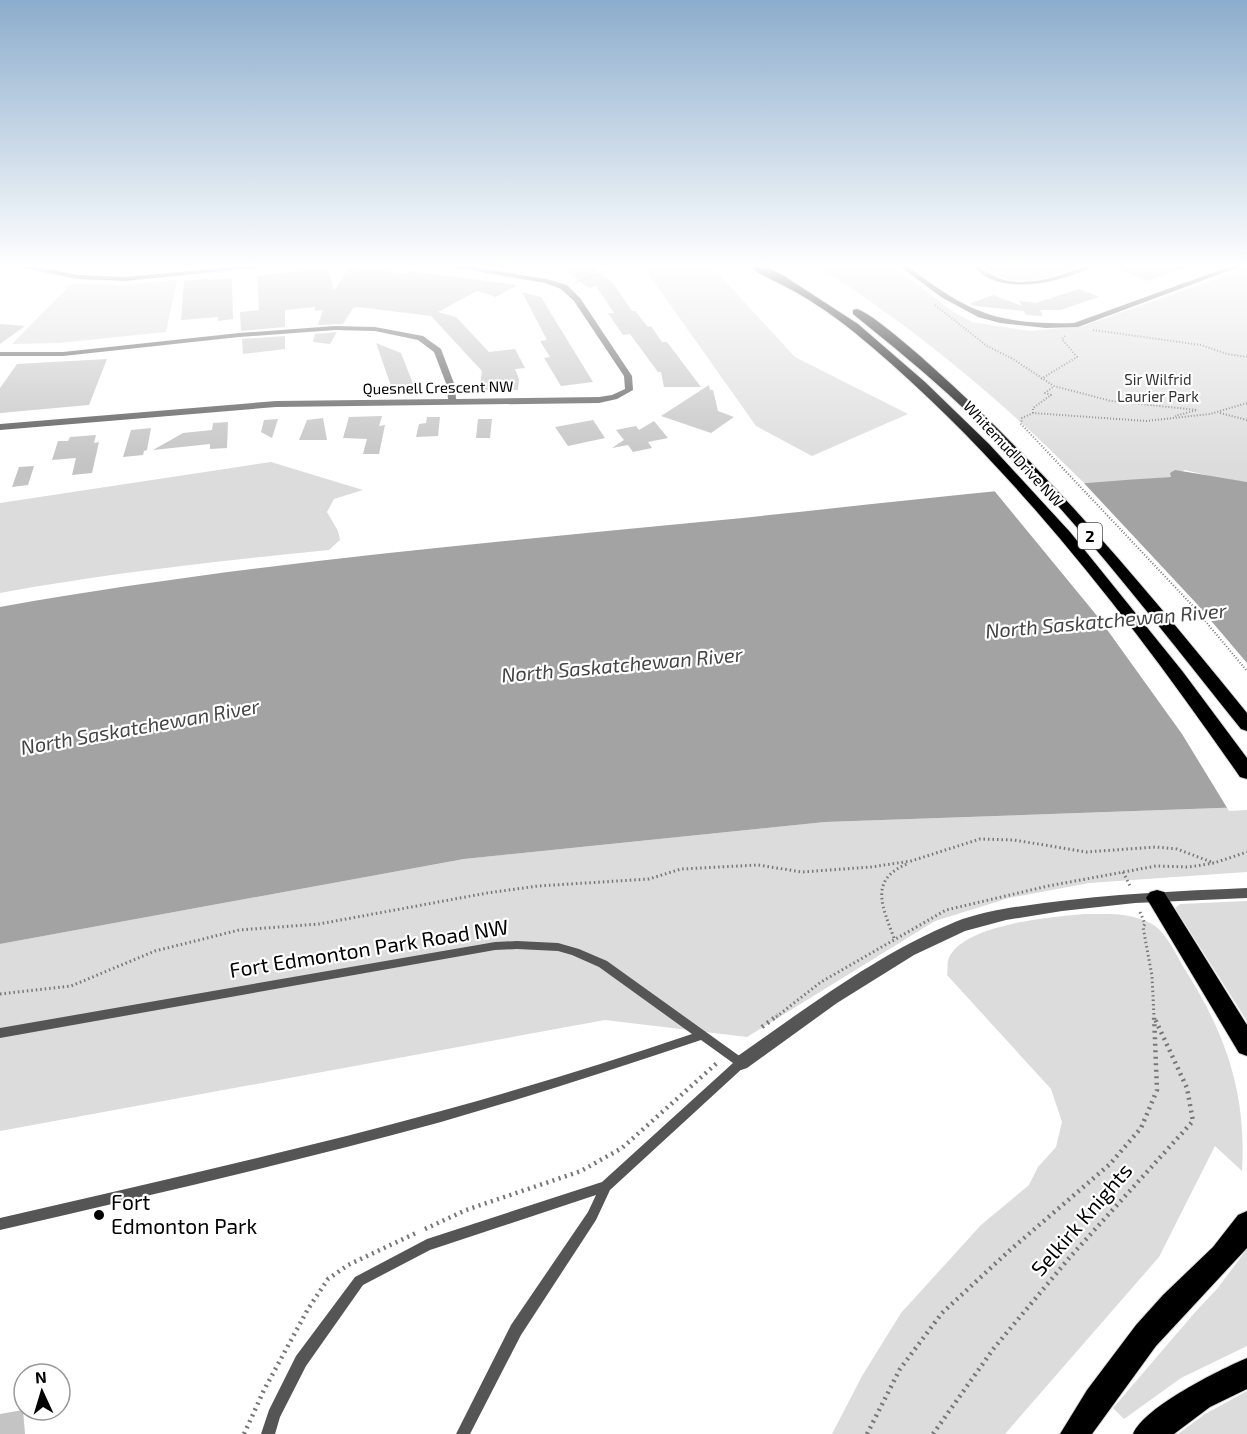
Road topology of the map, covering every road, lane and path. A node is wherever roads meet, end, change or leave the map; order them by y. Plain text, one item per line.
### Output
1 (281, 332) edge
2 (390, 332) edge
3 (598, 332) edge
4 (862, 332) edge
5 (881, 332) edge
6 (968, 332) edge
7 (1070, 332) edge
8 (1101, 332) edge
9 (0, 354) edge
10 (1247, 357) edge
11 (1041, 379) junction
12 (1054, 386) junction
13 (452, 402) junction
14 (1247, 403) edge
15 (1033, 413) junction
16 (1218, 413) junction
17 (1161, 420) junction
18 (1247, 420) edge
19 (0, 428) edge
20 (1247, 671) edge
21 (1247, 725) edge
22 (1247, 772) edge
23 (1247, 852) edge
24 (911, 861) junction
25 (1214, 863) junction
26 (1123, 872) junction
27 (1247, 893) edge
28 (1135, 898) junction
29 (1158, 898) junction
30 (894, 939) junction
31 (909, 951) junction
32 (0, 994) edge
33 (1154, 1017) junction
34 (755, 1032) dead end
35 (0, 1033) edge
36 (702, 1035) junction
37 (1247, 1046) edge
38 (728, 1053) junction
39 (741, 1063) junction
40 (606, 1186) junction
41 (0, 1224) edge
42 (1247, 1224) edge
43 (1247, 1373) edge
44 (244, 1434) edge
45 (268, 1434) edge
46 (463, 1434) edge
47 (867, 1434) edge
48 (933, 1434) edge
49 (1075, 1434) edge
50 (1148, 1434) edge

1 - 9 street
2 - 13 street
3 - 13 street, Quesnell Crescent NW
4 - 22 highway, Whitemud Drive NW / 2
5 - 21 highway, Whitemud Drive NW / 2
6 - 11 path
7 - 11 path
8 - 10 path
11 - 12 path
12 - 15 path
12 - 17 path
13 - 19 street, Quesnell Crescent NW
14 - 16 path
15 - 17 path
15 - 20 path
16 - 17 path
16 - 18 path
23 - 25 path
24 - 25 path
24 - 30 path
24 - 32 path
25 - 26 path
26 - 28 path
26 - 30 path
27 - 29 street
28 - 29 street
28 - 31 street
28 - 33 path
29 - 37 highway
30 - 31 path
30 - 34 path
31 - 39 street
33 - 47 path
33 - 48 path, Selkirk Knights
35 - 36 lane, Fort Edmonton Park Road NW
36 - 38 lane, Fort Edmonton Park Road NW
36 - 41 lane
38 - 39 lane, Fort Edmonton Park Road NW
38 - 44 path
39 - 40 lane
40 - 45 lane
40 - 46 lane
42 - 49 highway
43 - 50 highway

